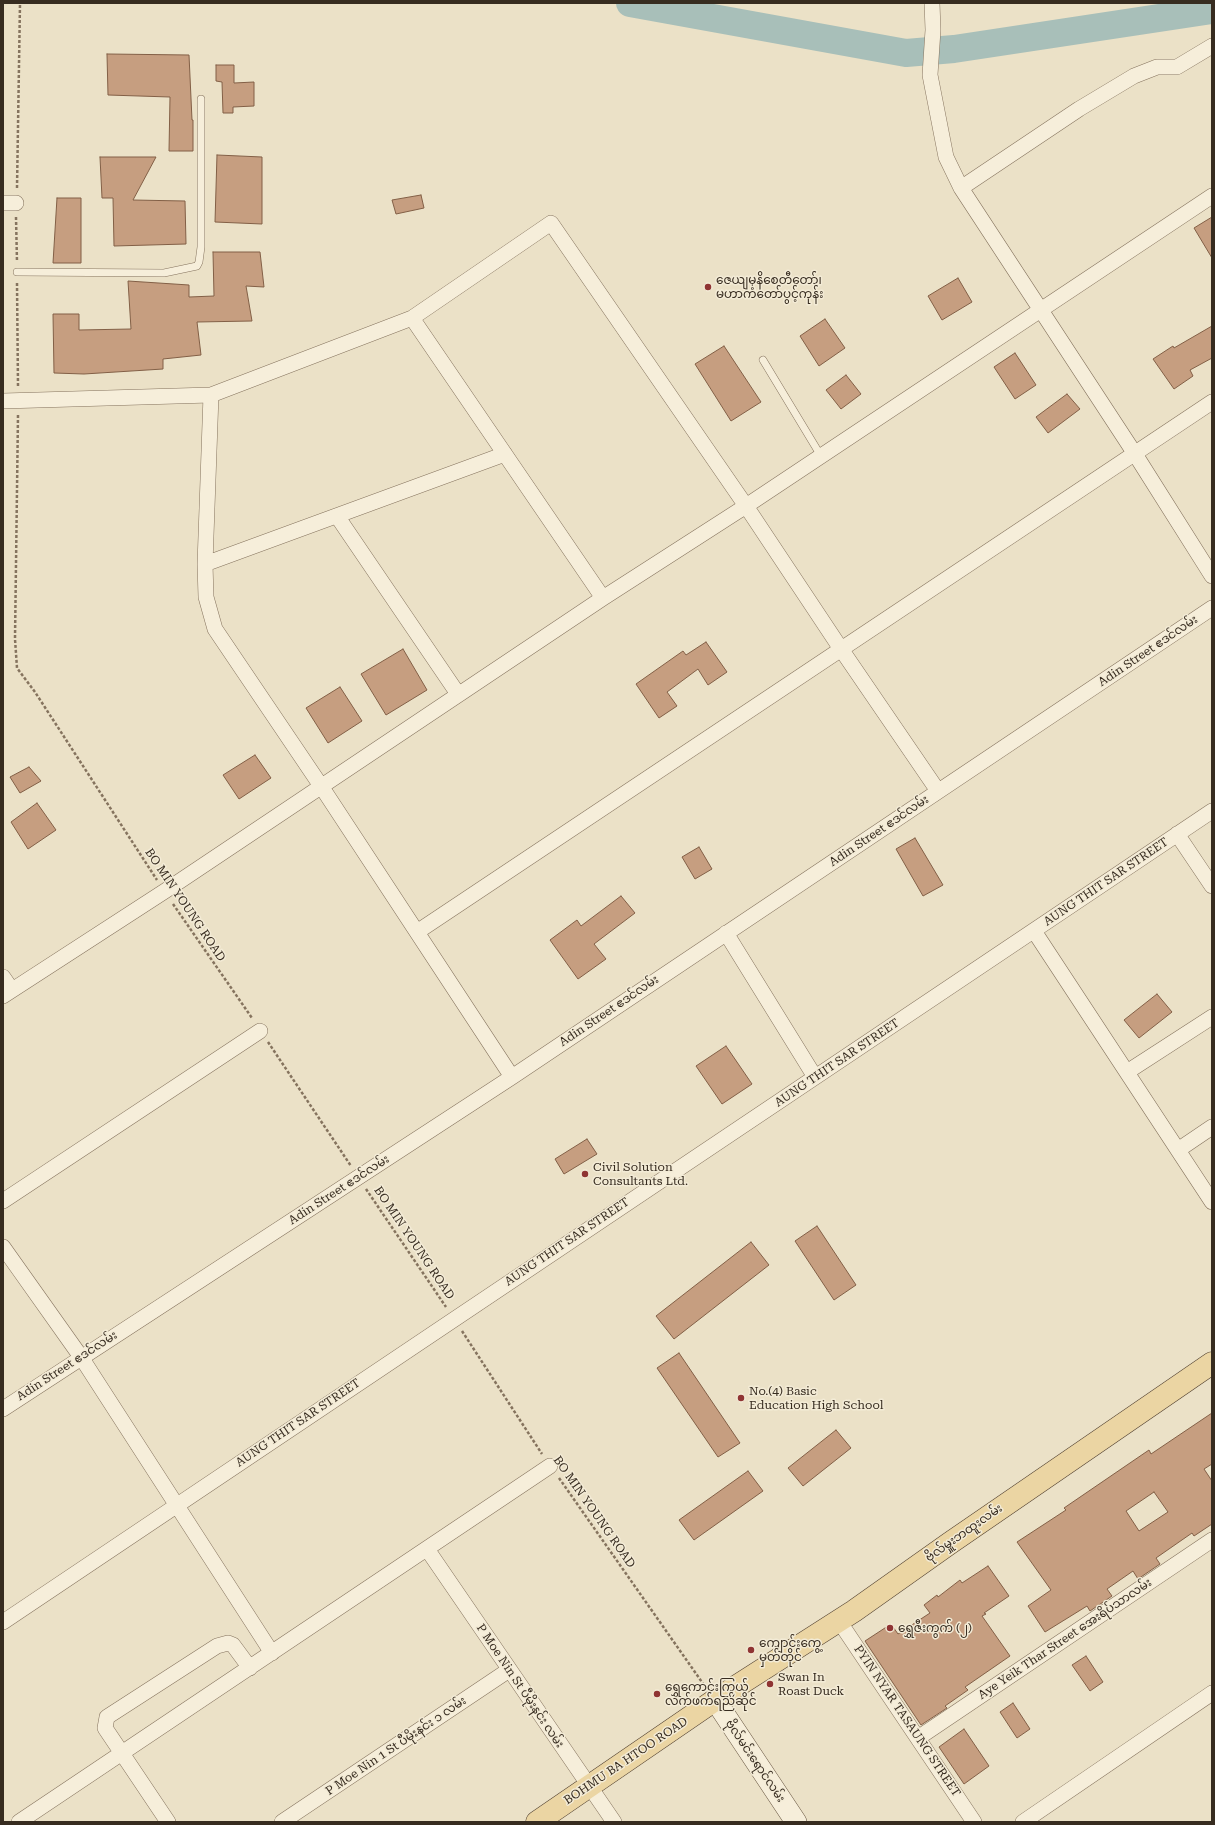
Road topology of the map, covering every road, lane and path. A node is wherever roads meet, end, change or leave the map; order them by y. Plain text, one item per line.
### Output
1 (20, 3) edge
2 (932, 3) edge
3 (1212, 46) edge
4 (201, 99) dead end
5 (961, 188) junction
6 (1212, 196) edge
7 (10, 203) edge
8 (17, 272) junction
9 (1040, 311) junction
10 (412, 318) junction
11 (763, 360) dead end
12 (212, 394) junction
13 (10, 401) edge
14 (1212, 402) edge
15 (505, 454) junction
16 (1135, 454) junction
17 (821, 456) junction
18 (746, 506) junction
19 (337, 516) junction
20 (204, 564) junction
21 (1212, 576) edge
22 (603, 598) junction
23 (1212, 608) edge
24 (841, 649) junction
25 (458, 694) junction
26 (321, 786) junction
27 (938, 791) junction
28 (1212, 811) edge
29 (1177, 834) junction
30 (1212, 886) edge
31 (165, 891) junction
32 (1034, 931) junction
33 (417, 932) junction
34 (726, 933) junction
35 (3, 977) edge
36 (7, 993) edge
37 (1212, 1017) edge
38 (260, 1031) junction
39 (1127, 1072) junction
40 (512, 1077) junction
41 (815, 1077) junction
42 (1212, 1127) edge
43 (1178, 1150) junction
44 (358, 1178) junction
45 (3, 1201) edge
46 (1212, 1202) edge
47 (3, 1247) edge
48 (454, 1318) junction
49 (81, 1357) junction
50 (1212, 1363) edge
51 (3, 1409) edge
52 (550, 1466) junction
53 (177, 1505) junction
54 (1212, 1540) edge
55 (427, 1549) junction
56 (839, 1621) junction
57 (3, 1622) edge
58 (272, 1653) junction
59 (250, 1668) junction
60 (509, 1670) junction
61 (1212, 1693) edge
62 (715, 1700) junction
63 (918, 1738) junction
64 (122, 1753) junction
65 (589, 1786) junction
66 (19, 1822) edge
67 (168, 1822) edge
68 (282, 1822) edge
69 (537, 1822) edge
70 (614, 1822) edge
71 (796, 1822) edge
72 (974, 1822) edge
73 (1024, 1822) edge

1 - 7 path, BO MIN YOUNG ROAD
2 - 5 street
3 - 5 street
4 - 8 lane
5 - 9 street
6 - 9 street
7 - 8 path, BO MIN YOUNG ROAD
8 - 13 path, BO MIN YOUNG ROAD
9 - 16 street
9 - 17 street
10 - 12 street
10 - 15 street
10 - 18 street
11 - 17 lane
12 - 13 street
12 - 20 street
13 - 31 path, BO MIN YOUNG ROAD
14 - 16 street
15 - 19 street
15 - 22 street
16 - 21 street
16 - 24 street
17 - 18 street
18 - 22 street
18 - 24 street
19 - 20 street
19 - 25 street
20 - 26 street
22 - 25 street
23 - 27 street, Adin Street ဧဒင်လမ်း
24 - 27 street
24 - 33 street
25 - 26 street
26 - 31 street
26 - 33 street
27 - 34 street, Adin Street ဧဒင်လမ်း
28 - 29 street, AUNG THIT SAR STREET
29 - 30 street
29 - 32 street, AUNG THIT SAR STREET
31 - 36 street
31 - 38 path, BO MIN YOUNG ROAD
32 - 39 street
32 - 41 street, AUNG THIT SAR STREET
33 - 40 street
34 - 40 street, Adin Street ဧဒင်လမ်း
34 - 41 street
35 - 36 street
37 - 39 street
38 - 44 path, BO MIN YOUNG ROAD
38 - 45 street
39 - 43 street
40 - 44 street, Adin Street ဧဒင်လမ်း
41 - 48 street, AUNG THIT SAR STREET
42 - 43 street
43 - 46 street
44 - 48 path, BO MIN YOUNG ROAD
44 - 49 street, Adin Street ဧဒင်လမ်း
47 - 49 street
48 - 52 path, BO MIN YOUNG ROAD
48 - 53 street, AUNG THIT SAR STREET
49 - 51 street, Adin Street ဧဒင်လမ်း
49 - 53 street
50 - 56 main road, ဗိုလ်မှူးဘထူးလမ်း
52 - 55 street
52 - 62 path, BO MIN YOUNG ROAD
53 - 57 street, AUNG THIT SAR STREET
53 - 58 street
54 - 63 street, Aye Yeik Thar Street အေးရိပ်သာလမ်း
55 - 58 street
55 - 60 street, P Moe Nin St ပီမိုးနင်း လမ်း
56 - 62 main road, ဗိုလ်မှူးဘထူးလမ်း
56 - 63 street, PYIN NYAR TASAUNG STREET
58 - 59 street
59 - 64 street
59 - 64 street
60 - 65 street, P Moe Nin St ပီမိုးနင်း လမ်း
60 - 68 street, P Moe Nin 1 St ပီမိုးနင်း ၁ လမ်း
61 - 73 street
62 - 65 main road, BOHMU BA HTOO ROAD
62 - 71 street, ဗိုလ်မင်းရောင်လမ်း
63 - 72 street, PYIN NYAR TASAUNG STREET
64 - 66 street
64 - 67 street
65 - 69 main road, BOHMU BA HTOO ROAD
65 - 70 street, P Moe Nin St ပီမိုးနင်း လမ်း

